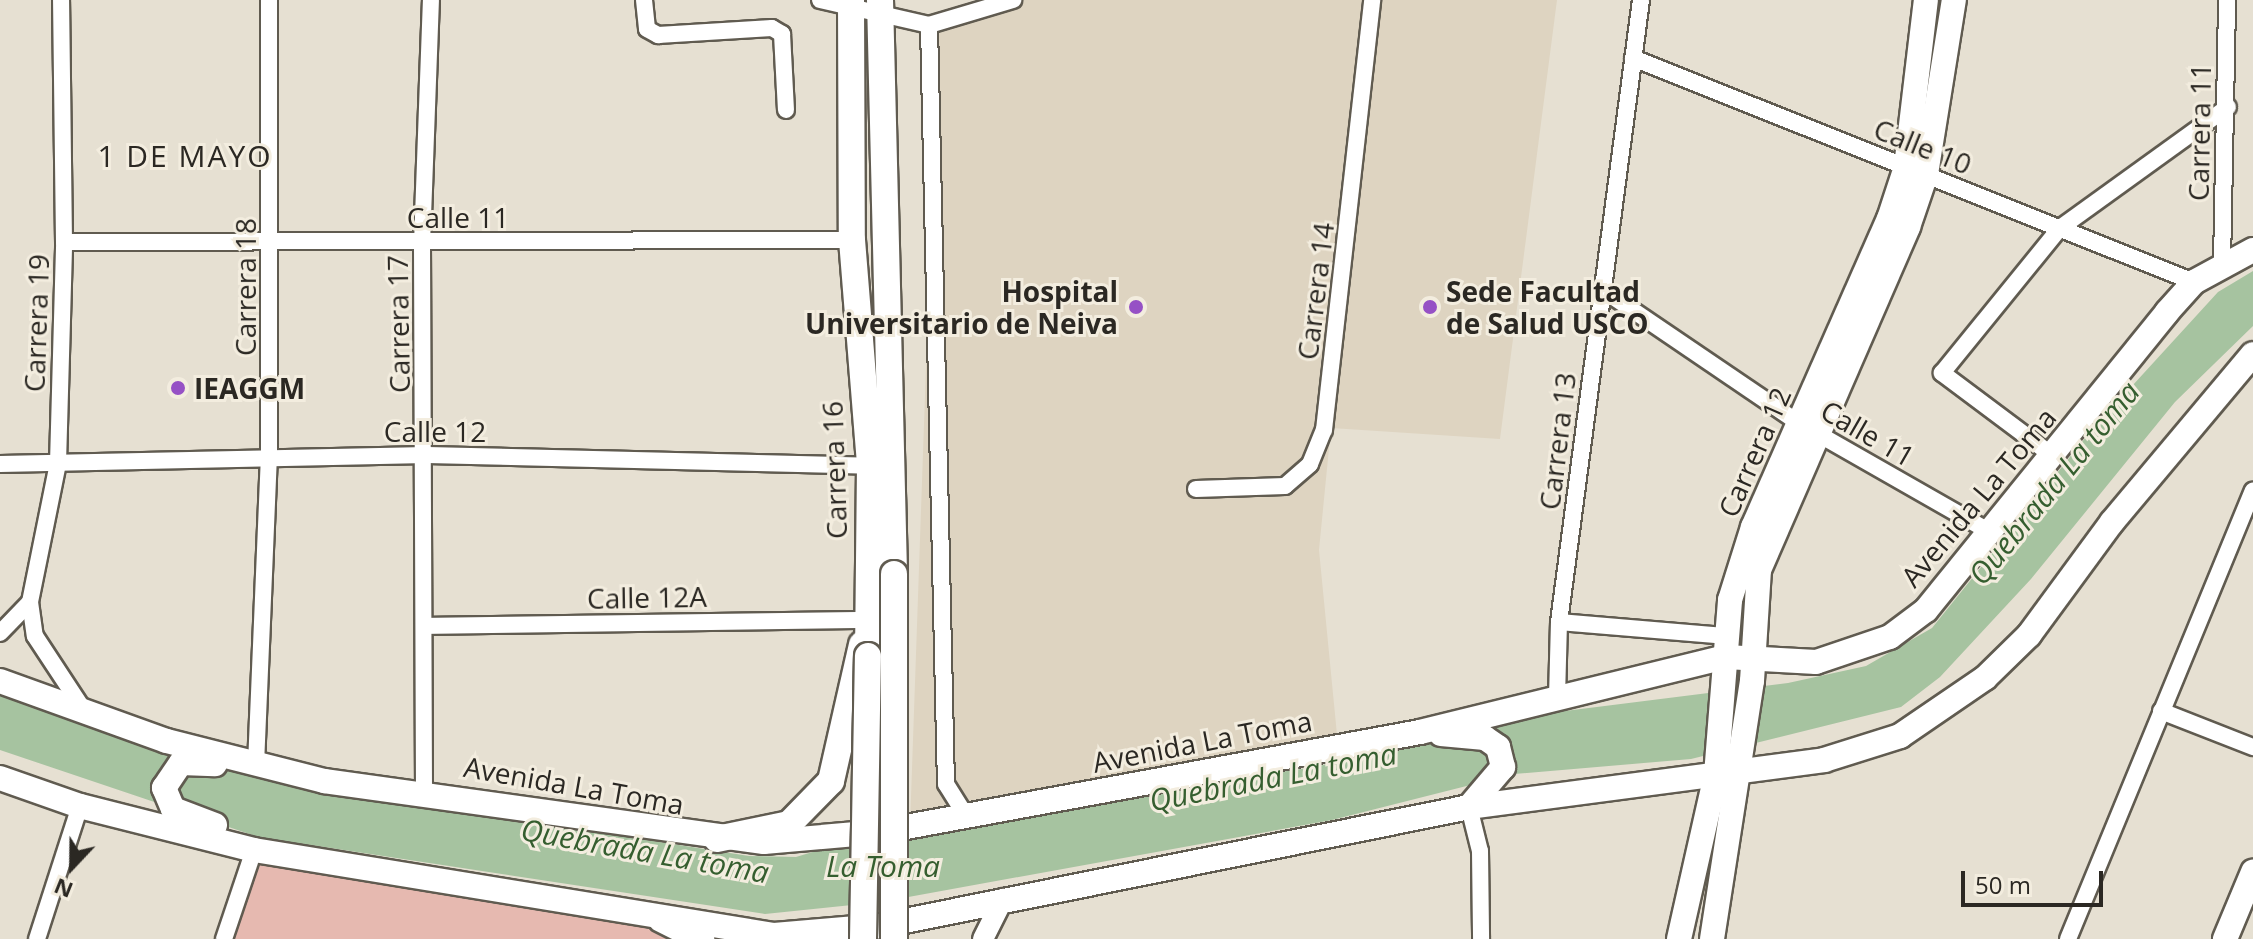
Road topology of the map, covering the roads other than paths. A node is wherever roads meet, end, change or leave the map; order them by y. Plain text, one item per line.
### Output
1 (61, 0) edge
2 (269, 0) edge
3 (431, 0) edge
4 (644, 0) edge
5 (820, 0) edge
6 (1013, 0) edge
7 (1372, 0) edge
8 (1641, 0) edge
9 (1926, 0) edge
10 (1954, 0) edge
11 (2227, 0) edge
12 (851, 3) edge
13 (880, 8) edge
14 (929, 25) junction
15 (1633, 58) junction
16 (2228, 107) junction
17 (786, 110) dead end
18 (1916, 170) junction
19 (2060, 228) junction
20 (852, 240) junction
21 (64, 242) junction
22 (422, 244) junction
23 (271, 245) junction
24 (2253, 250) edge
25 (2222, 264) junction
26 (2194, 282) junction
27 (1603, 290) junction
28 (2253, 354) edge
29 (1808, 428) junction
30 (427, 455) junction
31 (2053, 456) junction
32 (269, 460) junction
33 (58, 463) junction
34 (0, 464) edge
35 (870, 466) junction
36 (1196, 489) dead end
37 (2253, 491) edge
38 (1992, 533) junction
39 (30, 602) junction
40 (1559, 622) junction
41 (867, 623) junction
42 (427, 626) junction
43 (0, 633) edge
44 (1727, 658) junction
45 (1753, 669) junction
46 (0, 681) edge
47 (1557, 698) junction
48 (2161, 711) junction
49 (85, 712) junction
50 (1420, 732) junction
51 (2253, 747) edge
52 (256, 765) junction
53 (1726, 769) junction
54 (0, 778) edge
55 (324, 781) junction
56 (424, 791) junction
57 (80, 806) junction
58 (1469, 807) junction
59 (967, 817) junction
60 (717, 839) junction
61 (254, 850) junction
62 (297, 855) junction
63 (2253, 872) edge
64 (1003, 899) junction
65 (661, 919) junction
66 (37, 939) edge
67 (224, 939) edge
68 (701, 939) edge
69 (863, 939) edge
70 (894, 939) edge
71 (983, 939) edge
72 (1481, 939) edge
73 (1679, 939) edge
74 (1712, 939) edge
75 (2068, 939) edge
76 (2225, 939) edge

1 - 21 street, Carrera 19
2 - 23 street, Carrera 18
3 - 22 street, Carrera 17
4 - 17 street
5 - 12 street
6 - 14 street
7 - 36 street, Carrera 14
8 - 15 street, Carrera 13
9 - 18 main road, Carrera 12
10 - 18 main road, Carrera 12
11 - 16 street, Carrera 11
12 - 13 street
12 - 20 main road, Carrera 16
13 - 14 street
13 - 70 main road, Carrera 16, bridge
14 - 59 street
15 - 18 street, Calle 10
15 - 27 street, Carrera 13
16 - 19 street
16 - 25 street, Carrera 11
18 - 19 street, Calle 10
18 - 29 main road, Carrera 12
19 - 26 street, Calle 10
19 - 31 street
20 - 22 street, Calle 11
20 - 35 main road, Carrera 16
21 - 23 street, Calle 11
21 - 33 street, Carrera 19
22 - 23 street, Calle 11
22 - 30 street, Carrera 17
23 - 32 street, Carrera 18
24 - 25 main road, Avenida La Toma
25 - 26 main road, Avenida La Toma
26 - 31 main road, Avenida La Toma
27 - 29 street, Calle 11
27 - 40 street, Carrera 13
28 - 53 main road
29 - 38 street, Calle 11
29 - 44 main road, Carrera 12
29 - 45 main road, Carrera 12
30 - 32 street, Calle 12
30 - 35 street, Calle 12
30 - 42 street, Carrera 17
31 - 38 main road, Avenida La Toma
32 - 33 street, Calle 12
32 - 52 street, Carrera 18
33 - 34 street, Calle 12
33 - 39 street, Carrera 19
35 - 41 main road, Carrera 16
37 - 48 street
38 - 45 main road, Avenida La Toma
39 - 43 street
39 - 49 street
40 - 44 street
40 - 47 street, Carrera 13
41 - 42 street, Calle 12A
41 - 60 main road
41 - 69 main road, Carrera 16, bridge
42 - 56 street, Carrera 17
44 - 45 main road, Avenida La Toma
44 - 47 main road, Avenida La Toma
44 - 53 main road, Carrera 12
45 - 53 main road, Carrera 12
46 - 49 main road, Avenida La Toma
47 - 50 main road, Avenida La Toma
48 - 51 street
48 - 75 street
49 - 52 main road, Avenida La Toma
50 - 58 main road
50 - 59 main road, Avenida La Toma
52 - 55 main road, Avenida La Toma
53 - 58 main road
53 - 73 main road, Carrera 12
53 - 74 main road, Carrera 12
54 - 57 main road
55 - 56 main road, Avenida La Toma
55 - 62 main road
56 - 60 main road, Avenida La Toma
57 - 61 main road
57 - 66 street
58 - 64 main road
58 - 72 street
59 - 60 main road, Avenida La Toma
61 - 62 main road
61 - 67 street
62 - 65 main road
63 - 76 main road
64 - 65 main road
64 - 71 street
65 - 68 main road

